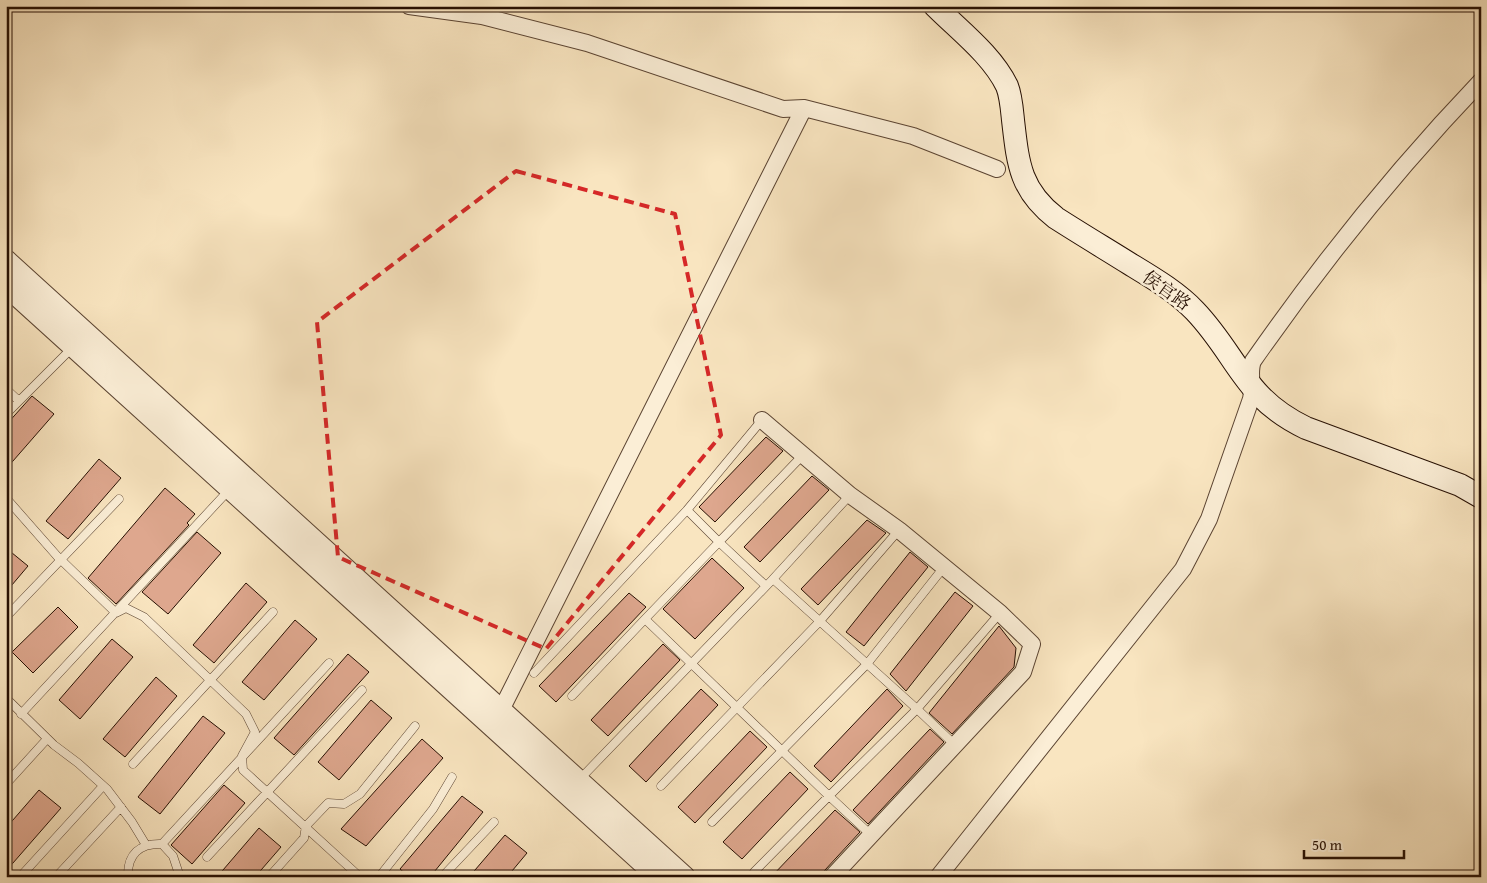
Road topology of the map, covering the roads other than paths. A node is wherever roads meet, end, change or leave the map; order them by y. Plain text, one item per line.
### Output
1 (409, 6) edge
2 (935, 6) edge
3 (954, 6) edge
4 (1481, 80) edge
5 (804, 108) junction
6 (997, 169) dead end
7 (6, 260) edge
8 (6, 286) edge
9 (73, 347) junction
10 (1251, 367) junction
11 (6, 389) edge
12 (1253, 390) junction
13 (19, 400) junction
14 (6, 414) edge
15 (762, 420) joint
16 (804, 455) junction
17 (1481, 480) edge
18 (230, 489) junction
19 (850, 495) junction
20 (1481, 497) edge
21 (6, 498) edge
22 (119, 499) dead end
23 (687, 510) junction
24 (899, 530) junction
25 (719, 542) junction
26 (61, 560) junction
27 (944, 567) junction
28 (773, 579) junction
29 (766, 586) junction
30 (273, 612) dead end
31 (116, 613) junction
32 (1000, 613) junction
33 (6, 617) edge
34 (645, 619) junction
35 (820, 621) junction
36 (329, 663) dead end
37 (690, 663) junction
38 (867, 664) junction
39 (534, 673) dead end
40 (210, 680) junction
41 (362, 690) dead end
42 (572, 696) dead end
43 (6, 698) edge
44 (737, 708) junction
45 (917, 709) junction
46 (21, 714) junction
47 (497, 717) junction
48 (415, 726) dead end
49 (47, 739) junction
50 (955, 745) junction
51 (782, 751) junction
52 (242, 758) junction
53 (133, 764) dead end
54 (452, 777) dead end
55 (6, 784) edge
56 (103, 786) junction
57 (661, 786) dead end
58 (573, 787) junction
59 (267, 792) junction
60 (829, 796) junction
61 (120, 807) junction
62 (494, 822) dead end
63 (712, 822) dead end
64 (306, 826) junction
65 (872, 834) junction
66 (162, 844) junction
67 (146, 845) junction
68 (207, 857) dead end
69 (754, 872) dead end
70 (20, 877) edge
71 (56, 877) edge
72 (128, 877) edge
73 (178, 877) edge
74 (269, 877) edge
75 (360, 877) edge
76 (379, 877) edge
77 (442, 877) edge
78 (658, 877) edge
79 (685, 877) edge
80 (832, 877) edge
81 (938, 877) edge

1 - 5 street
2 - 12 main road, 侯官路
3 - 10 main road, 侯官路
4 - 10 street
5 - 6 street
5 - 47 street
7 - 47 street
8 - 9 street
9 - 13 lane
9 - 18 street
10 - 12 street
10 - 17 main road, 侯官路
11 - 13 lane
12 - 20 main road, 侯官路
12 - 81 street
13 - 14 lane
15 - 16 street
15 - 23 lane
16 - 19 street
16 - 25 lane
18 - 31 lane
18 - 47 street
19 - 24 street
19 - 28 lane
21 - 26 lane
22 - 26 lane
23 - 25 lane
23 - 39 lane
24 - 27 street
24 - 35 lane
25 - 29 lane
25 - 34 lane
26 - 31 lane
26 - 33 lane
27 - 32 street
27 - 38 lane
28 - 29 lane
28 - 35 lane
29 - 37 lane
30 - 40 lane
31 - 40 lane
31 - 46 lane
32 - 45 lane
32 - 50 street
34 - 37 lane
34 - 42 lane
35 - 38 lane
35 - 44 lane
36 - 52 lane
37 - 44 lane
37 - 58 lane
38 - 45 lane
38 - 51 lane
40 - 52 lane
40 - 53 lane
41 - 59 lane
43 - 46 lane
44 - 51 lane
44 - 57 lane
45 - 50 lane
45 - 60 lane
46 - 49 lane
47 - 58 street
48 - 64 lane
49 - 55 lane
49 - 56 lane
50 - 65 street
51 - 60 lane
51 - 63 lane
52 - 59 lane
52 - 66 lane
54 - 76 lane
56 - 61 lane
56 - 70 lane
58 - 78 street
58 - 79 street
59 - 64 lane
59 - 68 lane
60 - 65 lane
60 - 69 lane
61 - 67 lane
61 - 71 lane
62 - 77 lane
64 - 74 lane
64 - 75 lane
65 - 80 street
66 - 67 lane
66 - 73 lane
67 - 72 lane

